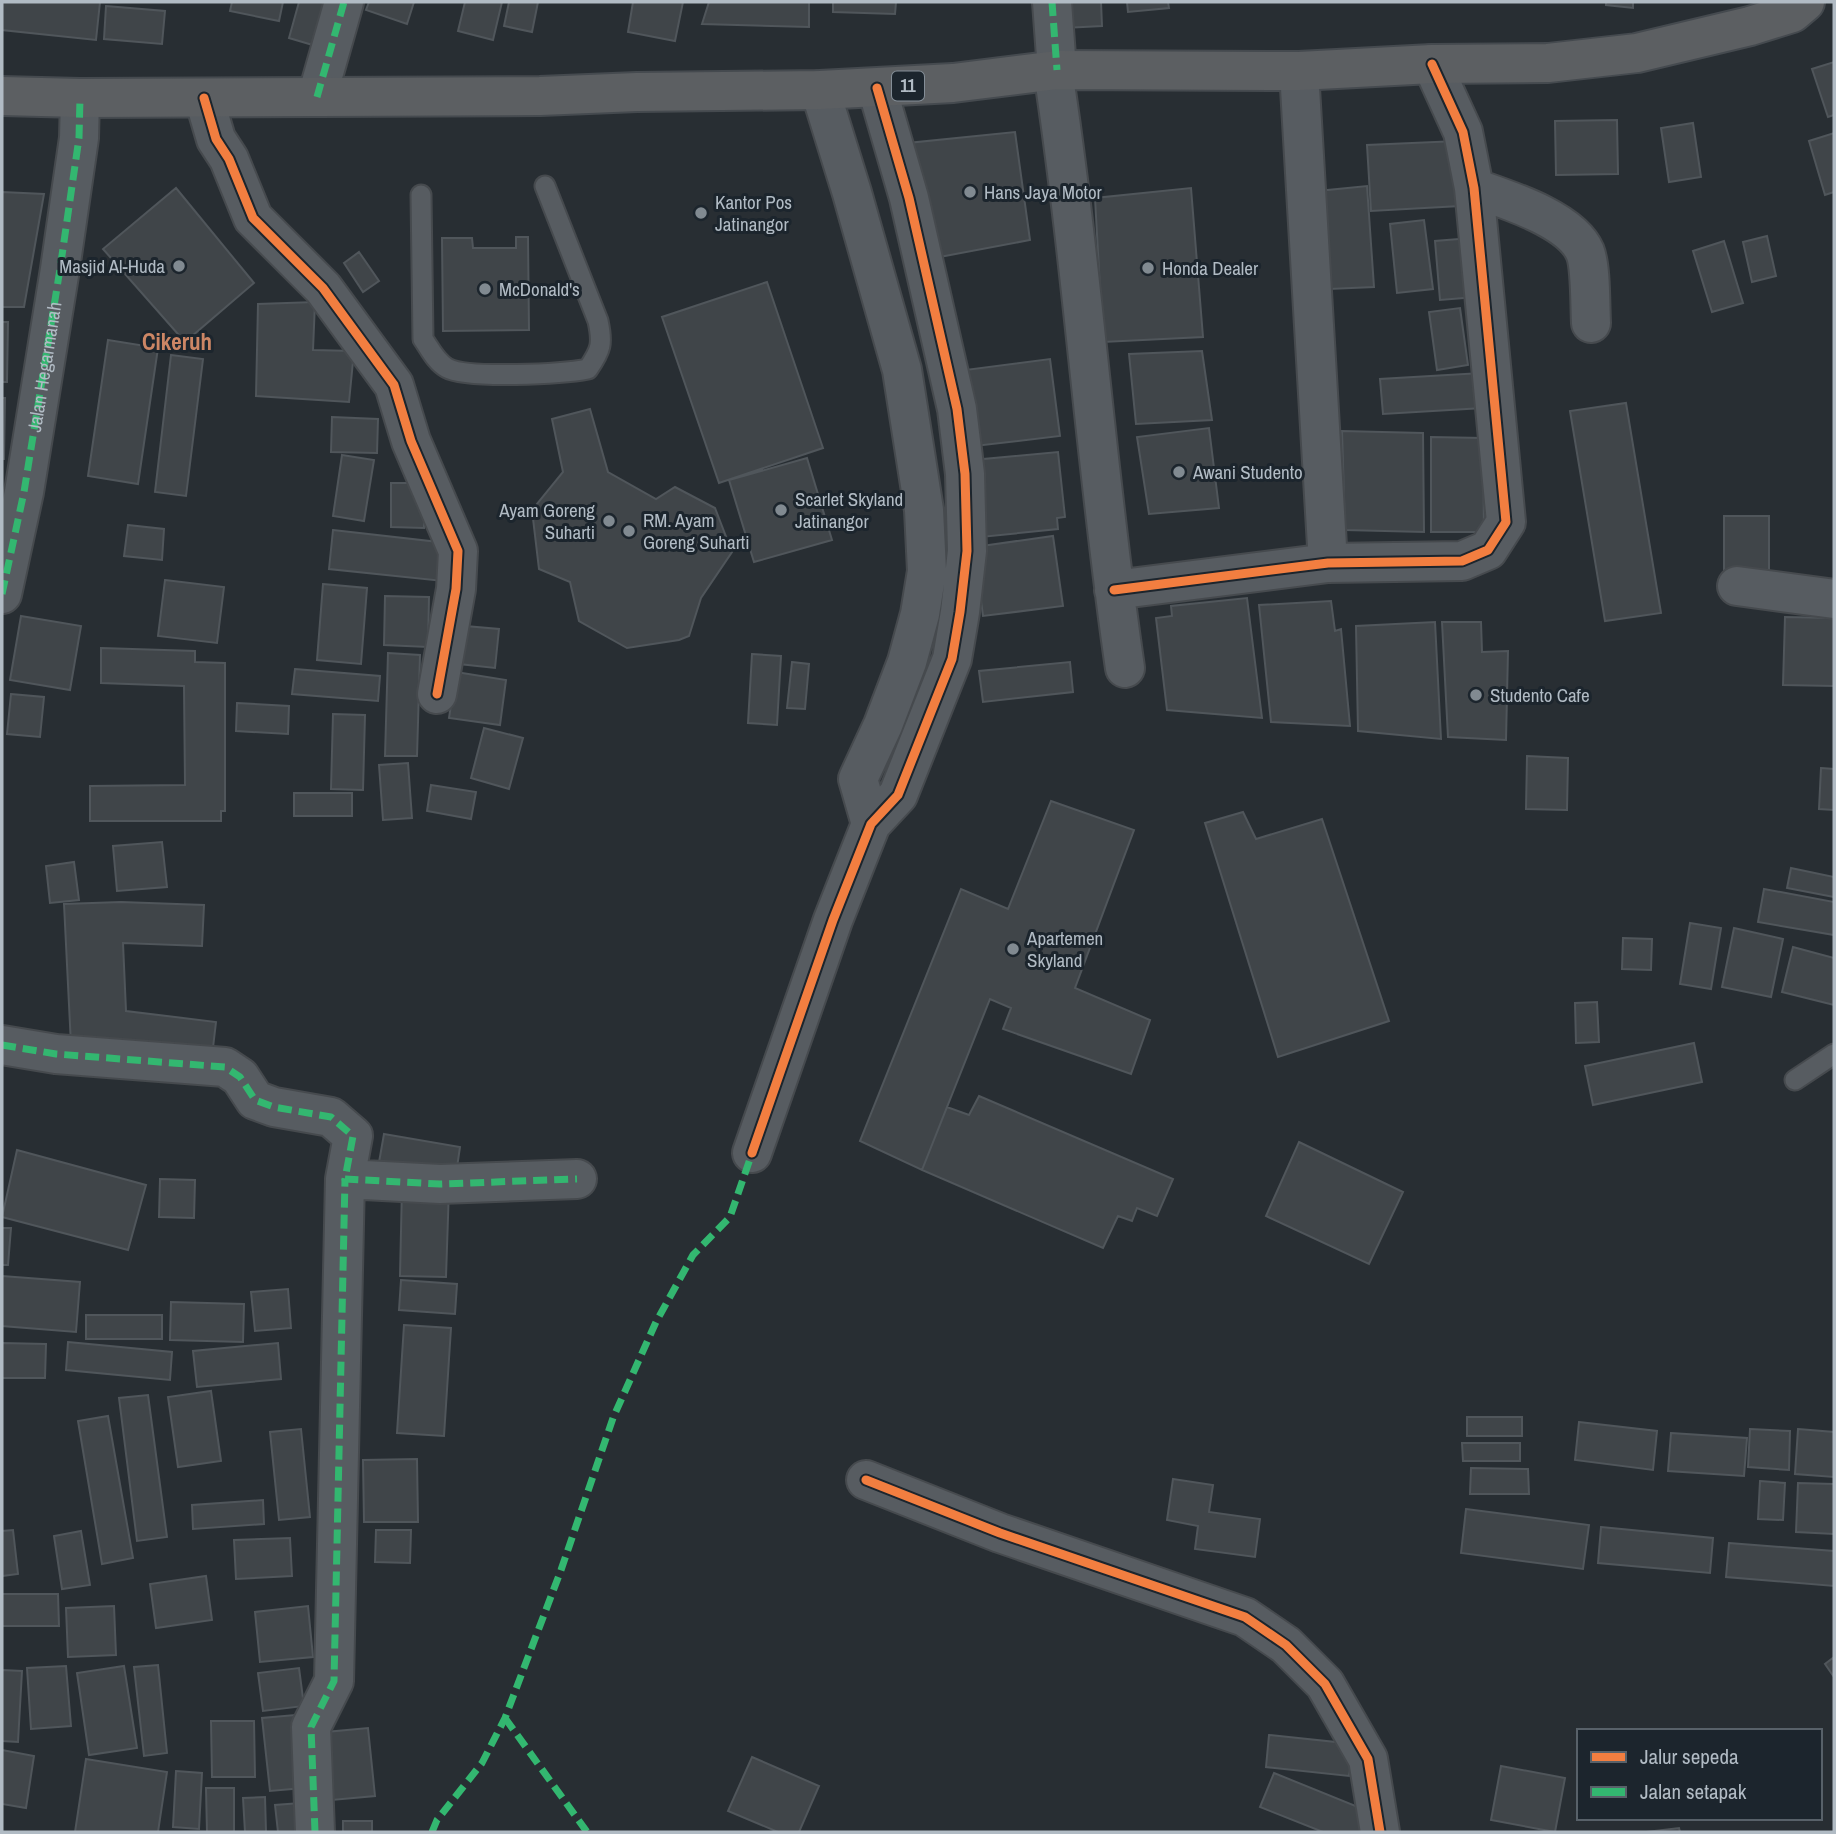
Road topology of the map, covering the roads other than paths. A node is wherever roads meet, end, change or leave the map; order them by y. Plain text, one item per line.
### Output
1 (344, 2) edge
2 (1052, 2) edge
3 (1805, 2) edge
4 (1432, 64) junction
5 (1055, 70) junction
6 (1299, 71) junction
7 (877, 88) junction
8 (820, 90) junction
9 (2, 96) edge
10 (317, 97) junction
11 (80, 98) junction
12 (204, 98) junction
13 (545, 186) dead end
14 (1474, 188) junction
15 (422, 195) dead end
16 (1591, 323) dead end
17 (1328, 563) junction
18 (3, 580) edge
19 (1738, 586) dead end
20 (1114, 590) junction
21 (1834, 599) edge
22 (1125, 668) dead end
23 (437, 694) dead end
24 (871, 824) junction
25 (2, 1045) edge
26 (1834, 1054) edge
27 (1795, 1080) dead end
28 (752, 1153) dead end
29 (345, 1179) junction
30 (577, 1179) dead end
31 (866, 1480) dead end
32 (315, 1832) edge
33 (1380, 1832) edge

1 - 10 street
2 - 5 street
3 - 4 highway, 11
4 - 6 highway, 11
4 - 14 street
5 - 6 highway, 11
5 - 7 highway, 11
5 - 20 street
6 - 17 street
7 - 8 highway, 11
7 - 24 street
8 - 10 highway, 11
8 - 24 street
9 - 11 highway, 11
10 - 12 highway, 11
11 - 12 highway, 11
11 - 18 street, Jalan Hegarmanah
12 - 23 street
13 - 15 lane
14 - 16 street
14 - 17 street
17 - 20 street
19 - 21 street
20 - 22 street
24 - 28 street
25 - 29 street
26 - 27 lane
29 - 30 street
29 - 32 street
31 - 33 street

